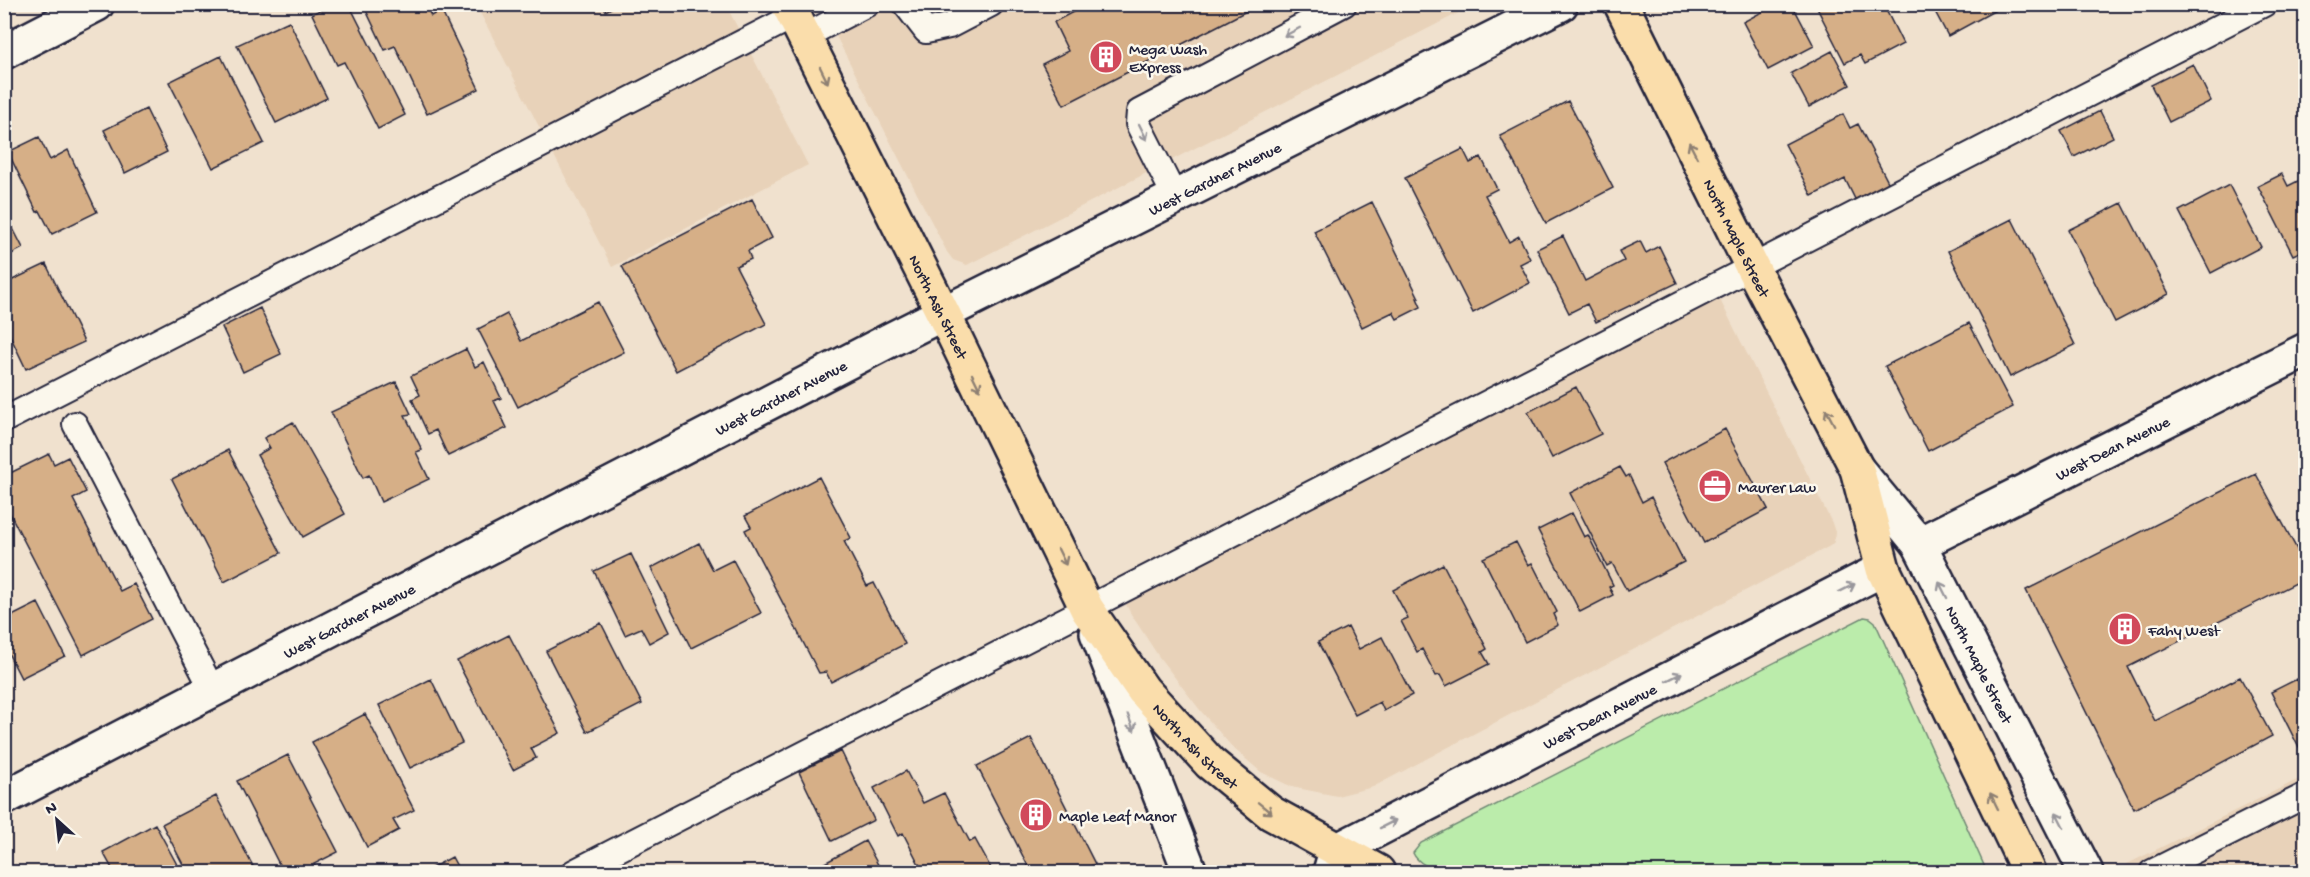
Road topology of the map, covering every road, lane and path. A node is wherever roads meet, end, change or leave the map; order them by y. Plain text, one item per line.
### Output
1 (97, 4) edge
2 (867, 4) edge
3 (904, 4) edge
4 (991, 4) edge
5 (1344, 4) edge
6 (1561, 4) edge
7 (1621, 4) edge
8 (2264, 4) edge
9 (796, 19) edge
10 (4, 52) edge
11 (1175, 197) junction
12 (1752, 267) junction
13 (943, 313) junction
14 (2306, 350) edge
15 (4, 420) edge
16 (75, 424) dead end
17 (1857, 469) junction
18 (1919, 544) junction
19 (1883, 569) junction
20 (1087, 609) junction
21 (213, 690) junction
22 (2306, 795) edge
23 (4, 798) edge
24 (1333, 862) edge
25 (574, 873) edge
26 (1190, 873) edge
27 (1378, 873) edge
28 (2030, 873) edge
29 (2086, 873) edge
30 (2152, 873) edge

1 - 10 street
2 - 9 lane
3 - 4 lane
5 -> 11 lane
6 - 11 street, West Gardner Avenue
12 -> 7 main road, North Maple Street
8 - 12 lane
9 -> 13 main road, North Ash Street
9 - 15 lane
11 - 13 street, West Gardner Avenue
17 -> 12 main road, North Maple Street
12 - 20 lane
13 -> 20 main road, North Ash Street
13 - 21 street, West Gardner Avenue
14 - 18 street, West Dean Avenue
16 - 21 lane
17 - 18 street, North Maple Street
17 - 19 main road, North Maple Street
29 -> 18 street, North Maple Street
24 -> 19 street, West Dean Avenue
28 -> 19 main road, North Maple Street
20 -> 24 main road, North Ash Street
20 - 25 lane
20 -> 26 street, North Ash Street
21 - 23 street, West Gardner Avenue
22 - 30 lane
24 - 27 main road

